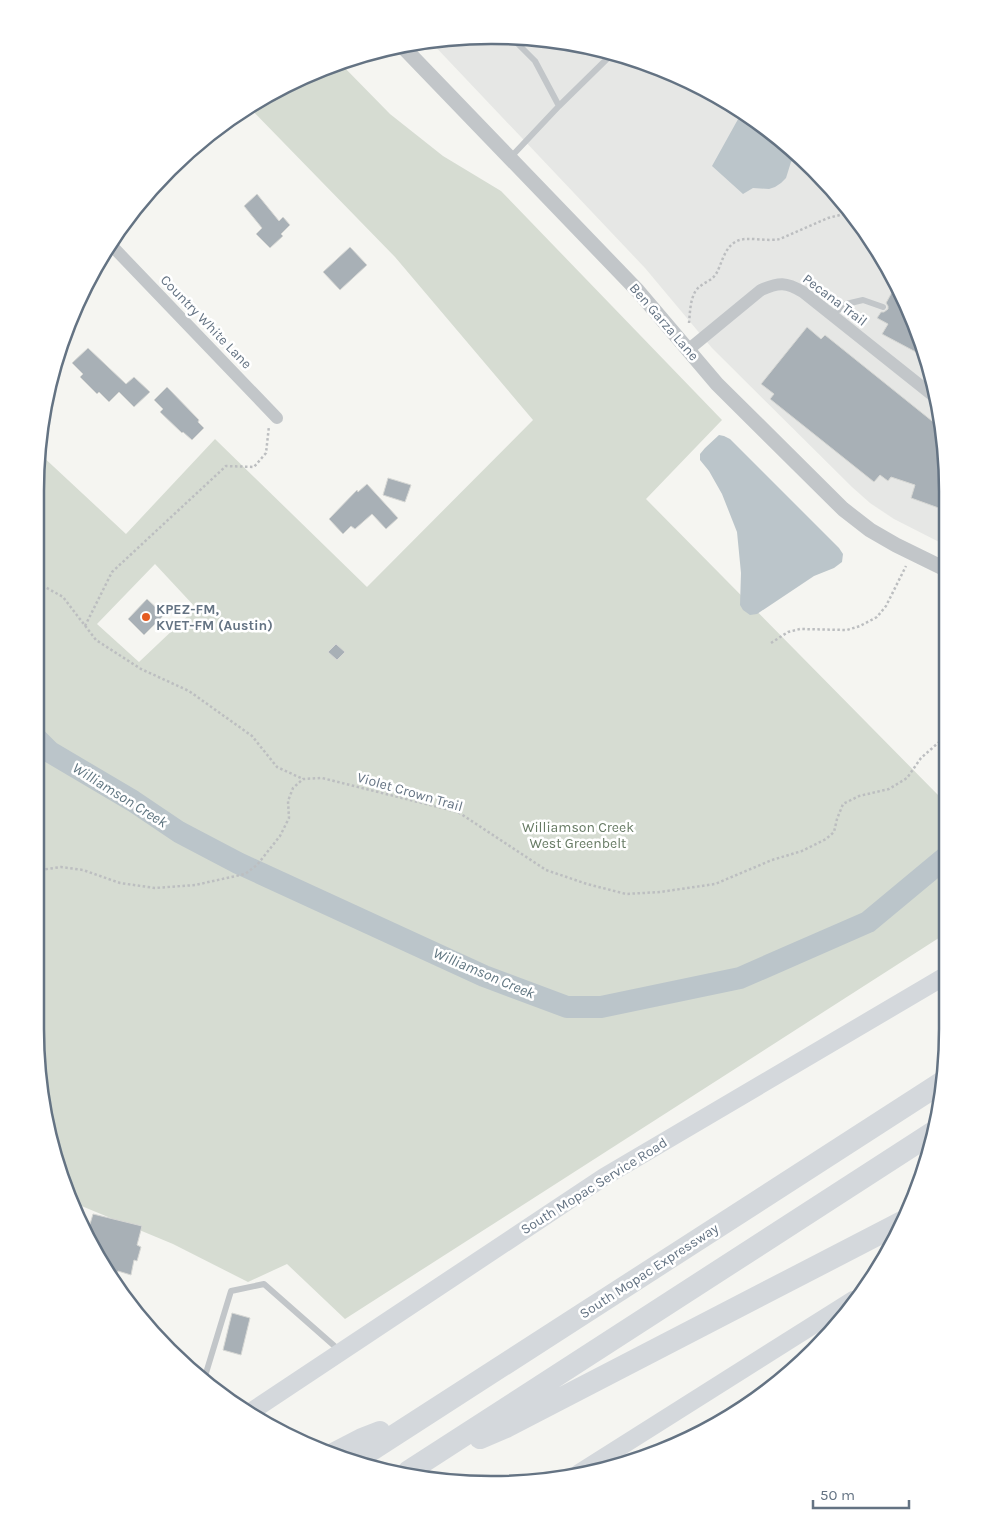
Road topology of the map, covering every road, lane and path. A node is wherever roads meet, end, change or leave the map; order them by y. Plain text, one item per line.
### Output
1 (519, 45) edge
2 (407, 52) edge
3 (607, 59) edge
4 (559, 106) junction
5 (510, 158) junction
6 (843, 214) edge
7 (115, 249) edge
8 (883, 307) dead end
9 (832, 315) junction
10 (689, 322) dead end
11 (688, 350) junction
12 (928, 392) edge
13 (274, 415) joint
14 (906, 566) dead end
15 (939, 566) edge
16 (44, 586) edge
17 (85, 626) junction
18 (771, 643) dead end
19 (939, 742) edge
20 (303, 779) junction
21 (44, 869) edge
22 (939, 980) edge
23 (935, 1087) edge
24 (926, 1137) edge
25 (893, 1227) edge
26 (842, 1307) edge
27 (341, 1352) junction
28 (206, 1373) edge
29 (256, 1409) edge
30 (428, 1414) junction
31 (341, 1450) edge
32 (362, 1457) edge
33 (430, 1458) junction
34 (597, 1464) edge
35 (412, 1469) edge

1 - 4 lane
2 - 5 street, Ben Garza Lane
3 - 4 lane
4 - 5 lane
5 - 11 street, Ben Garza Lane
6 - 10 path
7 - 13 street, Country White Lane
8 - 9 lane
9 - 11 street, Pecana Trail
9 - 12 street, Pecana Trail
11 - 15 street, Ben Garza Lane
13 - 17 path
14 - 18 path
16 - 17 path
17 - 20 path
19 - 20 path, Violet Crown Trail
20 - 21 path
22 - 27 main road, South Mopac Service Road
23 - 30 highway, South Mopac Expressway
24 - 33 highway
25 - 33 highway
26 - 34 main road
27 - 28 lane
27 - 29 main road, South Mopac Service Road
30 - 31 highway
30 - 32 highway, South Mopac Expressway
33 - 35 highway

